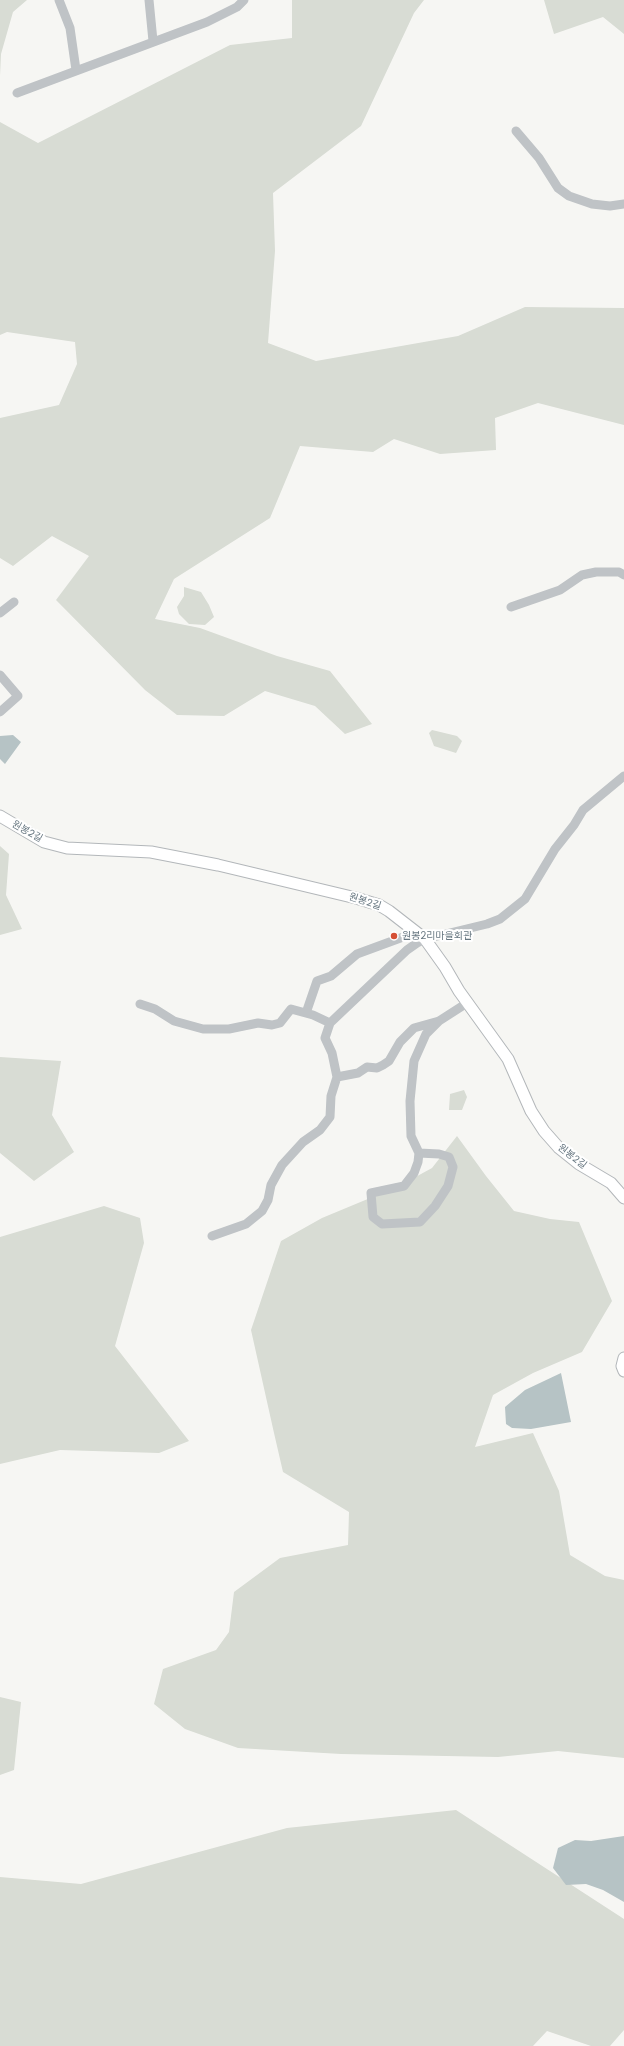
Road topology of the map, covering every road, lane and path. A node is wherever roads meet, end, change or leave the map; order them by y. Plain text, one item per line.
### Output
1 (59, 0) edge
2 (150, 0) edge
3 (244, 0) edge
4 (152, 41) junction
5 (76, 70) junction
6 (17, 93) dead end
7 (516, 131) dead end
8 (624, 204) edge
9 (624, 575) edge
10 (14, 602) dead end
11 (511, 607) dead end
12 (0, 613) edge
13 (0, 675) edge
14 (0, 712) edge
15 (624, 776) edge
16 (0, 816) edge
17 (414, 932) junction
18 (425, 939) junction
19 (468, 1003) junction
20 (140, 1004) dead end
21 (306, 1013) junction
22 (440, 1021) junction
23 (330, 1023) junction
24 (337, 1077) junction
25 (419, 1154) junction
26 (624, 1198) edge
27 (212, 1236) dead end
28 (624, 1358) edge
29 (624, 1371) edge

1 - 5 street
2 - 4 street
3 - 4 street
4 - 5 street
5 - 6 street
7 - 8 street
9 - 11 street
10 - 12 street
13 - 14 street
15 - 18 street
16 - 17 main road, 원봉2길
17 - 18 main road, 원봉2길
17 - 21 street
18 - 19 main road, 원봉2길
18 - 23 street
19 - 22 street
19 - 26 main road, 원봉2길
20 - 21 street
21 - 23 street
22 - 24 street
22 - 25 street
23 - 24 street
24 - 27 street
25 - 25 street
28 - 29 main road

